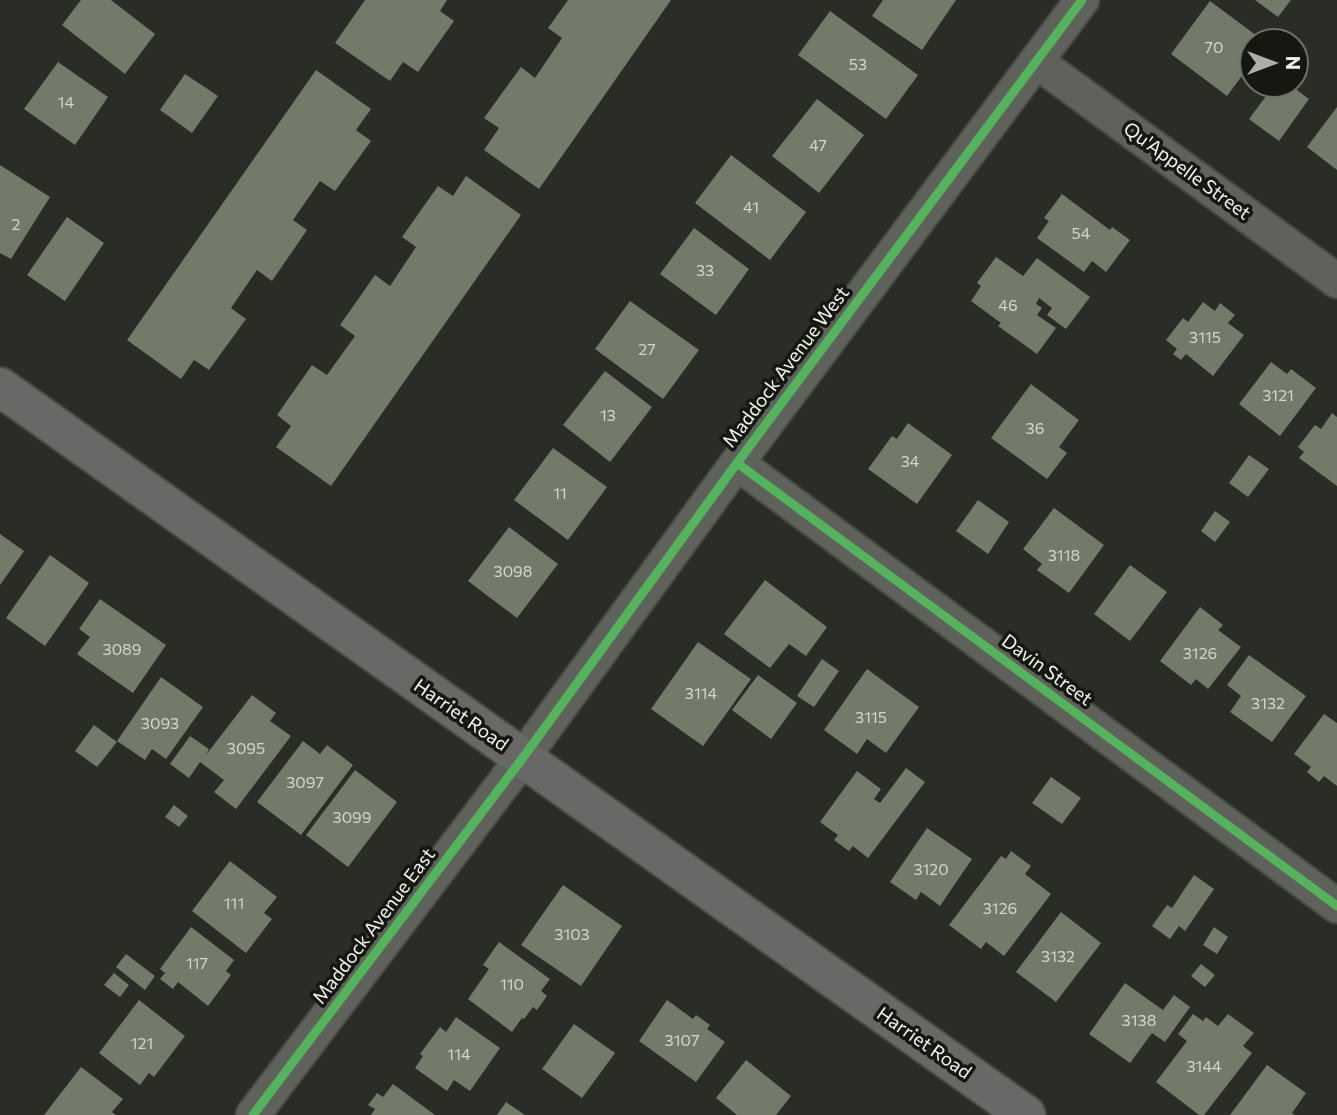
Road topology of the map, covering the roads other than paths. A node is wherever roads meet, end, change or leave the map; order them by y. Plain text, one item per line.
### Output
1 (1082, 0) edge
2 (1037, 62) junction
3 (1337, 281) edge
4 (0, 387) edge
5 (737, 463) junction
6 (522, 759) junction
7 (1337, 906) edge
8 (253, 1115) edge
9 (1026, 1115) edge

1 - 2 street, Maddock Avenue West
2 - 3 street, Qu'Appelle Street
2 - 5 street, Maddock Avenue West
4 - 6 main road, Harriet Road
5 - 6 street, Maddock Avenue West
5 - 7 street, Davin Street
6 - 8 street, Maddock Avenue East
6 - 9 main road, Harriet Road

